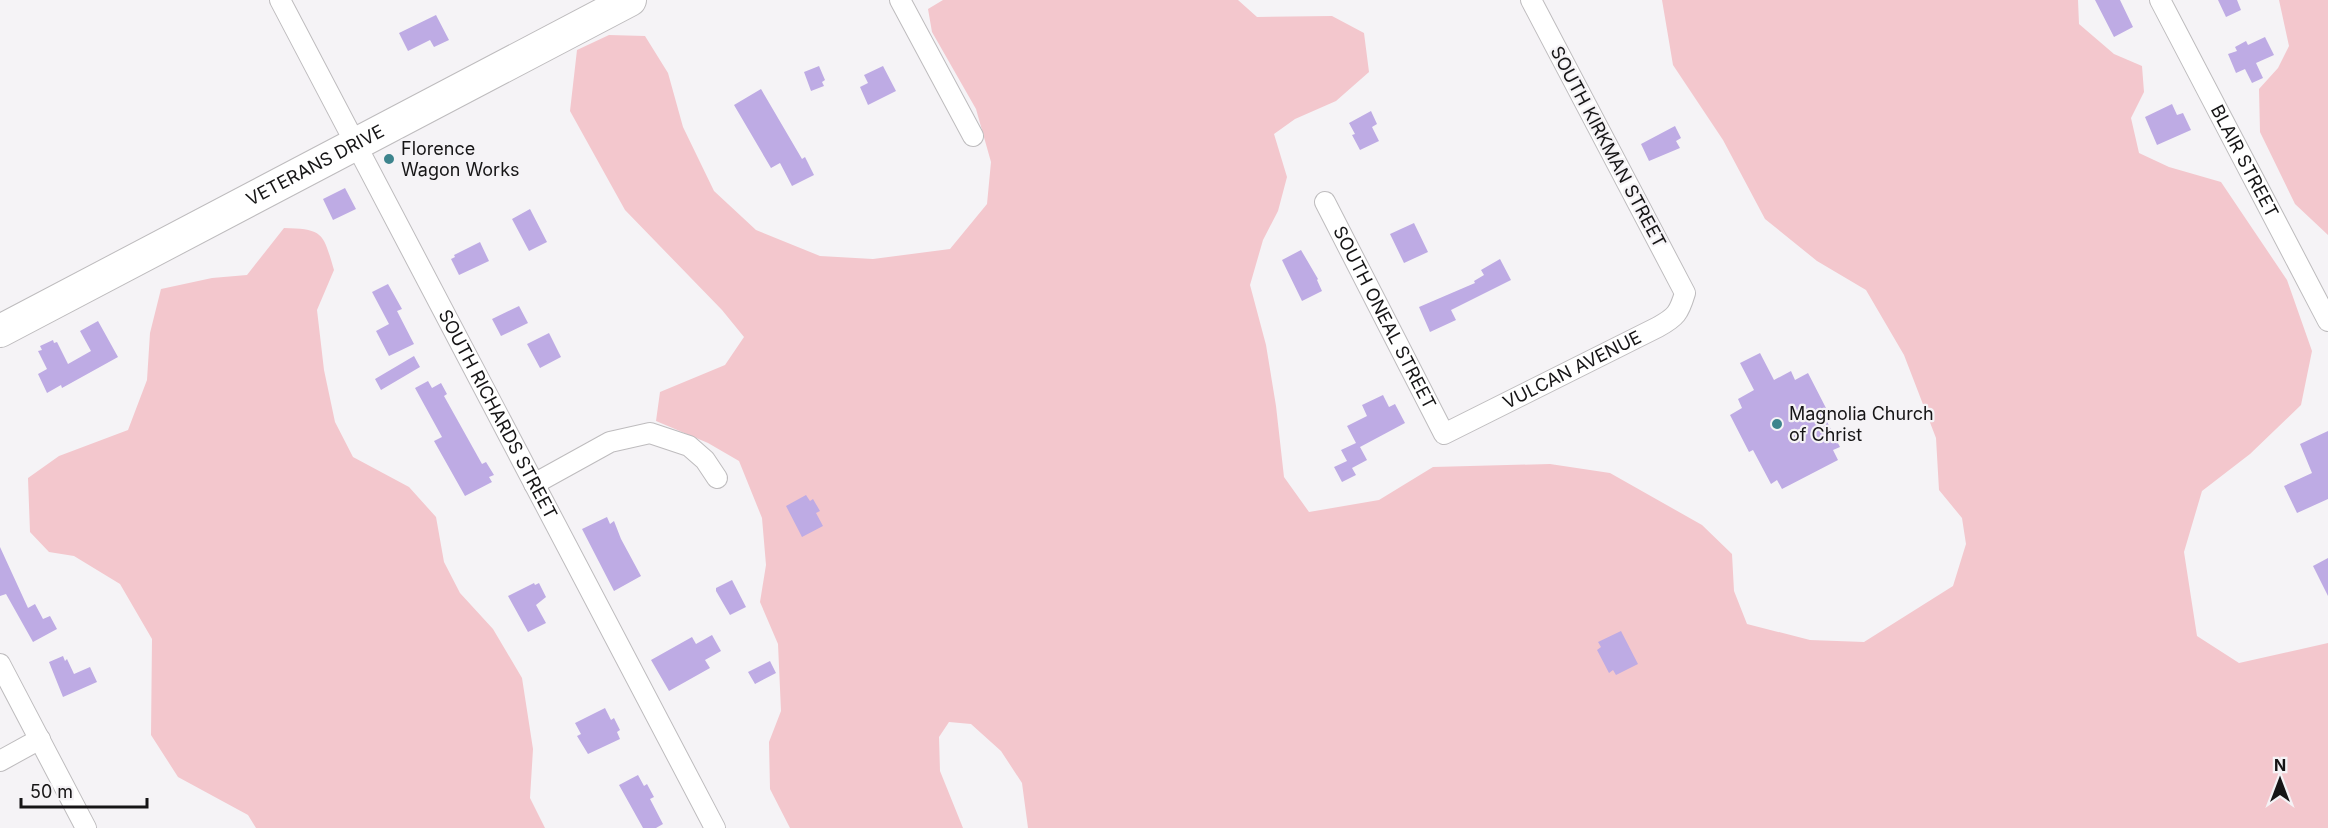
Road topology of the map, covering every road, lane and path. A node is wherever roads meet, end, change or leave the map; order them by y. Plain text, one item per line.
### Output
1 (280, 0) edge
2 (630, 0) edge
3 (900, 0) edge
4 (1531, 0) edge
5 (2160, 0) edge
6 (590, 9) edge
7 (973, 136) dead end
8 (356, 144) junction
9 (1325, 202) dead end
10 (1685, 293) joint
11 (2328, 321) edge
12 (0, 332) edge
13 (1444, 434) joint
14 (717, 478) dead end
15 (534, 484) junction
16 (0, 663) edge
17 (40, 740) junction
18 (0, 761) edge
19 (86, 828) edge
20 (715, 828) edge

1 - 8 street, SOUTH RICHARDS STREET
2 - 6 main road, VETERANS DRIVE
3 - 7 street
4 - 10 street, SOUTH KIRKMAN STREET
5 - 11 street, BLAIR STREET
6 - 8 main road, VETERANS DRIVE
8 - 12 main road, VETERANS DRIVE
8 - 15 street, SOUTH RICHARDS STREET
9 - 13 street, SOUTH ONEAL STREET
10 - 13 street, VULCAN AVENUE
14 - 15 street
15 - 20 street, SOUTH RICHARDS STREET
16 - 17 street
17 - 18 street
17 - 19 street

